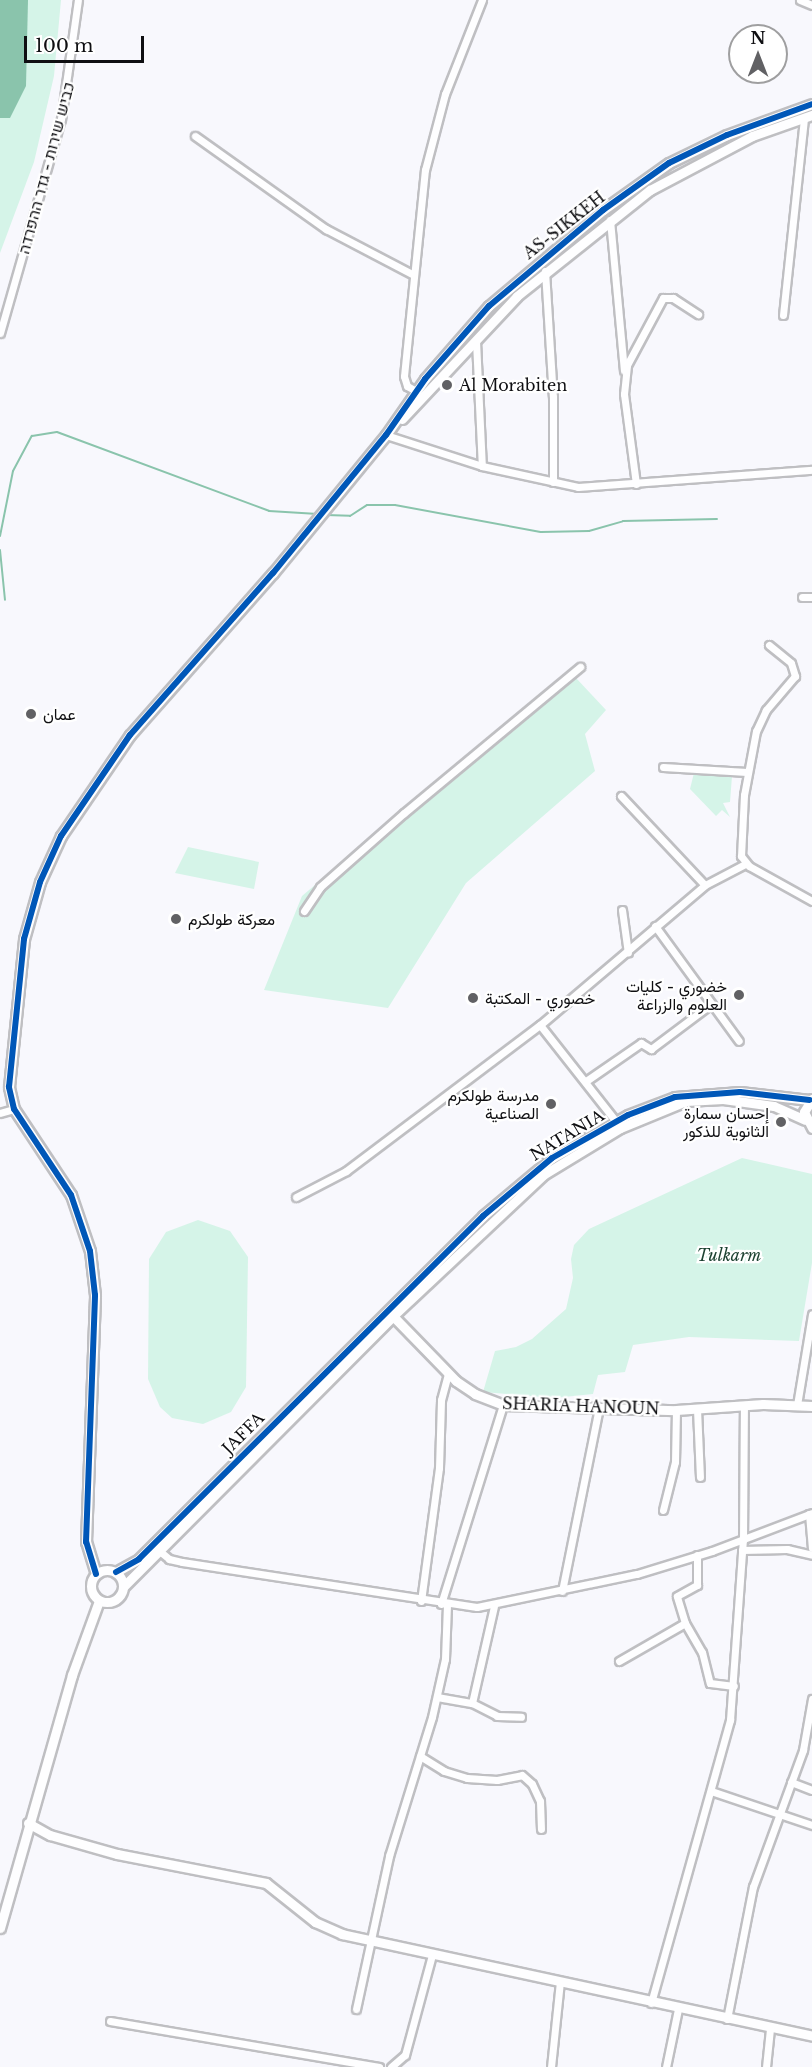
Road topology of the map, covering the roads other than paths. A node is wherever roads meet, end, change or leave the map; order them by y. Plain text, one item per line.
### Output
1 (78, 0) edge
2 (482, 0) edge
3 (800, 0) edge
4 (812, 5) edge
5 (812, 104) edge
6 (808, 117) edge
7 (195, 136) dead end
8 (610, 220) junction
9 (545, 273) junction
10 (412, 274) junction
11 (698, 314) dead end
12 (783, 315) dead end
13 (0, 333) edge
14 (476, 343) junction
15 (624, 373) junction
16 (417, 391) junction
17 (386, 435) junction
18 (482, 466) junction
19 (812, 470) edge
20 (553, 482) junction
21 (636, 484) junction
22 (802, 597) dead end
23 (812, 597) edge
24 (769, 645) dead end
25 (580, 667) dead end
26 (663, 767) dead end
27 (747, 772) junction
28 (621, 796) dead end
29 (745, 864) junction
30 (705, 885) junction
31 (812, 901) edge
32 (622, 909) dead end
33 (304, 911) dead end
34 (655, 926) junction
35 (628, 953) junction
36 (711, 1004) junction
37 (540, 1025) junction
38 (739, 1041) dead end
39 (586, 1081) junction
40 (811, 1100) edge
41 (14, 1109) junction
42 (0, 1113) edge
43 (805, 1120) junction
44 (618, 1124) junction
45 (812, 1128) edge
46 (296, 1197) dead end
47 (390, 1313) junction
48 (812, 1318) edge
49 (448, 1374) junction
50 (503, 1405) junction
51 (797, 1405) junction
52 (744, 1406) junction
53 (812, 1406) edge
54 (599, 1408) junction
55 (697, 1409) junction
56 (675, 1410) junction
57 (700, 1477) dead end
58 (663, 1510) dead end
59 (811, 1514) edge
60 (743, 1540) junction
61 (156, 1547) junction
62 (812, 1548) edge
63 (742, 1550) junction
64 (812, 1555) edge
65 (697, 1556) junction
66 (116, 1572) junction
67 (96, 1574) junction
68 (123, 1587) junction
69 (562, 1591) junction
70 (99, 1601) junction
71 (421, 1601) junction
72 (444, 1605) junction
73 (494, 1606) junction
74 (685, 1623) junction
75 (620, 1661) dead end
76 (734, 1686) junction
77 (437, 1697) junction
78 (812, 1699) edge
79 (472, 1703) junction
80 (521, 1718) dead end
81 (420, 1756) junction
82 (791, 1782) junction
83 (812, 1790) edge
84 (711, 1791) junction
85 (780, 1815) junction
86 (28, 1823) junction
87 (812, 1825) edge
88 (541, 1829) dead end
89 (0, 1928) edge
90 (371, 1941) junction
91 (432, 1955) junction
92 (560, 1982) junction
93 (651, 2004) junction
94 (356, 2009) dead end
95 (678, 2009) junction
96 (727, 2019) junction
97 (110, 2021) dead end
98 (770, 2028) junction
99 (812, 2036) edge
100 (379, 2067) edge
101 (392, 2067) edge
102 (551, 2067) edge
103 (666, 2067) edge
104 (766, 2067) edge

1 - 13 street, כביש שירות - גדר ההפרדה
2 - 10 street
3 - 4 street
5 - 16 street, AS-SIKKEH
6 - 8 street, AS-SIKKEH
6 - 12 street
7 - 10 street
8 - 9 street, AS-SIKKEH
8 - 15 street
9 - 14 street, AS-SIKKEH
9 - 20 street
10 - 16 street
11 - 15 street
14 - 17 street, AS-SIKKEH
14 - 18 street
15 - 21 street
16 - 17 street, AS-SIKKEH
17 - 18 street
17 - 41 street
18 - 20 street
19 - 21 street
20 - 21 street
22 - 23 street
24 - 27 street
25 - 33 street
26 - 27 street
27 - 29 street
28 - 30 street
29 - 30 street
29 - 31 street
30 - 34 street
32 - 35 street
34 - 35 street
34 - 36 street
35 - 37 street
36 - 38 street
36 - 39 street
37 - 39 street
37 - 46 street
39 - 44 street
40 - 43 street
40 - 44 street, NATANIA
41 - 42 street
41 - 67 street
43 - 44 street, NATANIA
43 - 45 street
44 - 47 street, NATANIA
47 - 49 street, SHARIA HANOUN
47 - 61 street, JAFFA
48 - 51 street
49 - 50 street, SHARIA HANOUN
49 - 71 street
50 - 54 street, SHARIA HANOUN
50 - 72 street
51 - 52 street, SHARIA HANOUN
51 - 53 street, SHARIA HANOUN
52 - 55 street, SHARIA HANOUN
52 - 60 street
54 - 56 street, SHARIA HANOUN
54 - 69 street
55 - 56 street, SHARIA HANOUN
55 - 57 street
56 - 58 street
59 - 60 street
59 - 62 street
60 - 63 street
60 - 65 street
61 - 66 street, JAFFA
61 - 68 street, JAFFA
61 - 71 street
63 - 64 street
63 - 76 street
65 - 69 street
65 - 74 street
66 - 67 street
66 - 68 street
67 - 70 street
68 - 70 street
69 - 73 street
70 - 86 street
71 - 72 street
72 - 73 street
72 - 77 street
73 - 79 street
74 - 75 street
74 - 76 street
76 - 84 street
77 - 79 street
77 - 81 street
78 - 82 street
79 - 80 street
81 - 88 street
81 - 90 street
82 - 83 street
82 - 85 street
84 - 85 street
84 - 93 street
85 - 87 street
85 - 96 street
86 - 89 street
86 - 90 street
90 - 91 street
90 - 94 street
91 - 92 street
91 - 101 street
92 - 93 street
92 - 102 street
93 - 95 street
95 - 96 street
95 - 103 street
96 - 98 street
97 - 100 street
98 - 99 street
98 - 104 street

